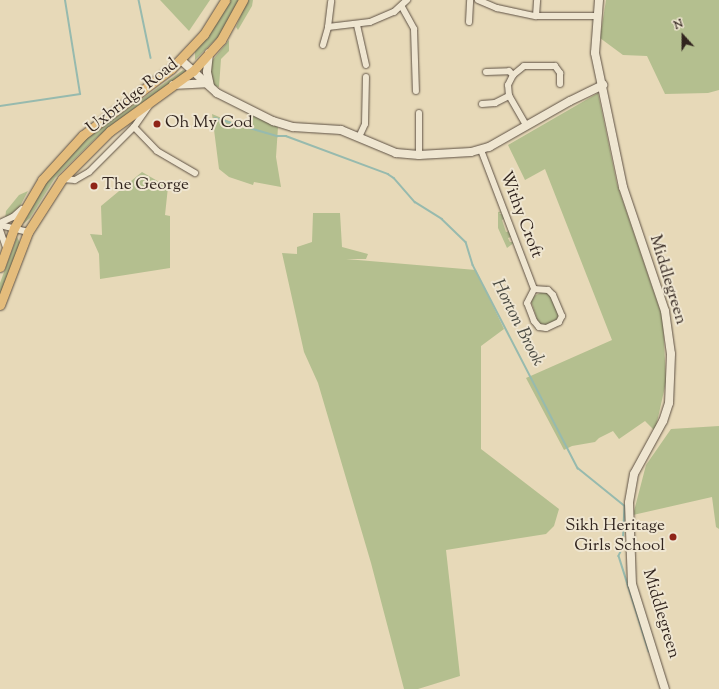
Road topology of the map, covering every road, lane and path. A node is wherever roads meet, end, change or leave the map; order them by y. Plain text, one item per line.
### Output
1 (225, 0) edge
2 (243, 0) edge
3 (408, 0) edge
4 (470, 0) edge
5 (478, 0) edge
6 (537, 0) edge
7 (599, 0) edge
8 (331, 1) dead end
9 (402, 7) junction
10 (536, 16) junction
11 (596, 16) junction
12 (469, 22) dead end
13 (357, 25) junction
14 (328, 27) junction
15 (324, 45) dead end
16 (210, 53) junction
17 (181, 60) junction
18 (366, 65) dead end
19 (193, 71) junction
20 (486, 72) dead end
21 (513, 75) junction
22 (366, 77) dead end
23 (208, 84) junction
24 (560, 84) dead end
25 (173, 85) junction
26 (603, 85) junction
27 (416, 91) dead end
28 (509, 96) junction
29 (152, 101) junction
30 (482, 104) dead end
31 (419, 114) dead end
32 (526, 125) junction
33 (134, 127) junction
34 (359, 137) junction
35 (481, 150) junction
36 (419, 155) junction
37 (195, 173) dead end
38 (62, 179) junction
39 (26, 204) junction
40 (0, 224) edge
41 (14, 228) junction
42 (0, 230) edge
43 (28, 232) junction
44 (6, 251) junction
45 (0, 267) edge
46 (534, 289) junction
47 (0, 305) edge
48 (665, 689) edge

1 - 17 main road, Uxbridge Road
2 - 16 main road, Uxbridge Road
3 - 9 street
4 - 12 street
5 - 10 street
6 - 10 street
7 - 11 street, Middlegreen
8 - 14 street
9 - 13 street
9 - 27 street
10 - 11 street
11 - 26 street, Middlegreen
13 - 14 street
13 - 18 street
14 - 15 street
16 - 19 main road, Uxbridge Road
16 - 23 street
17 - 19 street
17 - 39 main road, Uxbridge Road
19 - 23 street
19 - 25 main road, Uxbridge Road
20 - 21 street
21 - 24 street
21 - 28 street
22 - 34 street
23 - 25 street
23 - 34 street
25 - 29 main road, Uxbridge Road
26 - 32 street
26 - 48 street, Middlegreen
28 - 30 street
28 - 32 street
29 - 33 street
29 - 38 main road, Uxbridge Road
31 - 36 street
32 - 35 street
33 - 37 street
33 - 38 street
34 - 36 street
35 - 36 street
35 - 46 street, Withy Croft
38 - 43 main road, Uxbridge Road
39 - 40 street
39 - 41 main road, Uxbridge Road
40 - 41 street
41 - 43 street
41 - 44 main road, Uxbridge Road
42 - 44 street
43 - 47 main road, Uxbridge Road
44 - 45 main road, Uxbridge Road
46 - 46 street

